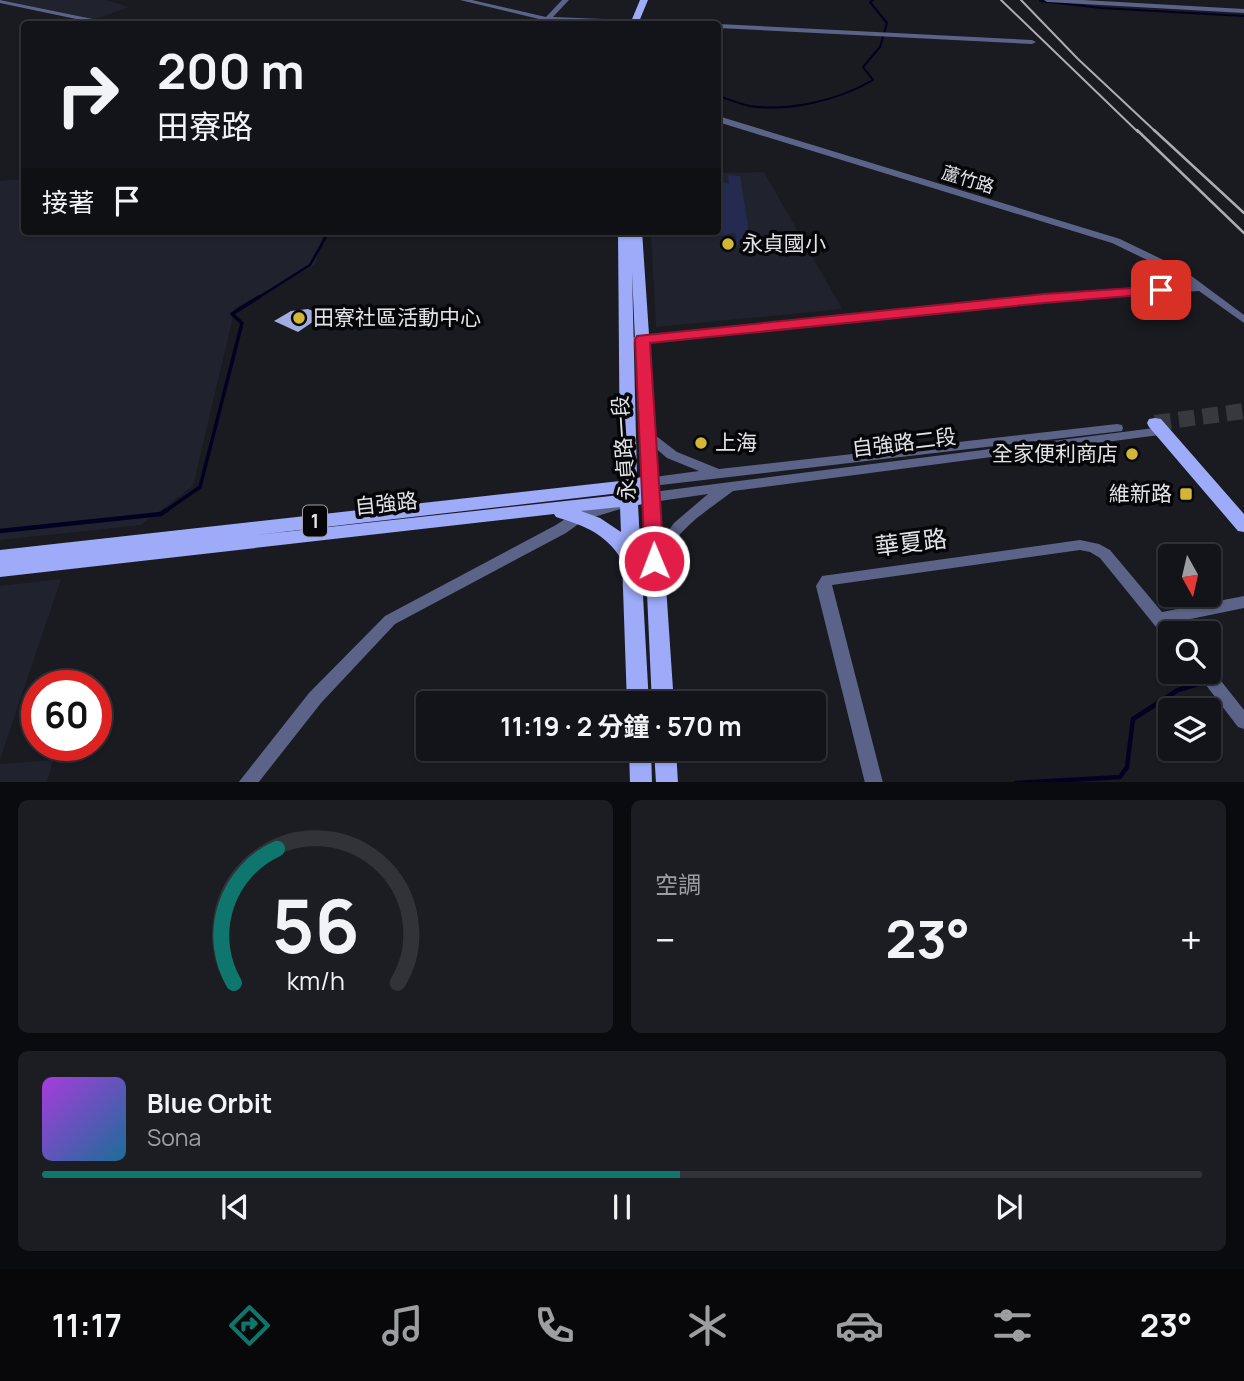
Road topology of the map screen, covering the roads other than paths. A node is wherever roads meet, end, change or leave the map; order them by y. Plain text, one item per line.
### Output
1 (463, 0) edge
2 (566, 0) edge
3 (645, 0) edge
4 (654, 0) edge
5 (1047, 0) edge
6 (0, 1) edge
7 (1244, 10) edge
8 (93, 21) edge
9 (541, 21) edge
10 (546, 21) edge
11 (640, 21) edge
12 (641, 21) edge
13 (721, 26) edge
14 (1032, 42) dead end
15 (721, 120) edge
16 (625, 235) edge
17 (635, 235) edge
18 (631, 258) junction
19 (1202, 288) junction
20 (1244, 320) edge
21 (643, 340) junction
22 (625, 341) junction
23 (1159, 427) junction
24 (646, 435) junction
25 (721, 474) junction
26 (735, 485) junction
27 (652, 489) junction
28 (630, 494) junction
29 (546, 509) junction
30 (579, 516) junction
31 (1244, 526) edge
32 (0, 557) edge
33 (632, 560) junction
34 (654, 561) junction
35 (0, 570) edge
36 (1244, 602) edge
37 (1159, 619) joint
38 (1214, 684) edge
39 (637, 691) edge
40 (662, 691) edge
41 (1244, 722) edge
42 (640, 761) edge
43 (666, 761) edge
44 (247, 782) edge
45 (641, 782) edge
46 (667, 782) edge
47 (874, 782) edge

1 - 9 street
2 - 10 street
3 - 11 main road
4 - 12 main road
5 - 7 street
6 - 8 street
13 - 14 street
15 - 19 street, 蘆竹路
16 - 18 main road, 永貞路一段
17 - 18 main road, 永貞路一段
18 - 21 main road, 永貞路一段
18 - 22 main road, 永貞路一段
19 - 20 street, 蘆竹路
19 - 21 street
21 - 22 street
21 - 24 main road, 永貞路一段
22 - 28 main road, 永貞路一段
23 - 25 street, 自強路二段
23 - 26 street, 自強路二段
23 - 31 main road
24 - 25 street
24 - 27 main road, 永貞路一段
25 - 27 street, 自強路二段
26 - 27 street, 自強路二段
26 - 34 street
27 - 28 main road, 自強路 / 1
27 - 34 main road, 永貞路一段
28 - 29 main road, 自強路 / 1
28 - 30 street
28 - 32 main road, 自強路 / 1
28 - 33 main road, 永貞路一段
29 - 30 main road
29 - 35 main road, 自強路 / 1
30 - 33 main road
30 - 44 street
33 - 39 main road, 永貞路一段
34 - 40 main road, 永貞路一段
36 - 37 street
37 - 47 street, 華夏路
38 - 41 street
42 - 45 main road
43 - 46 main road

